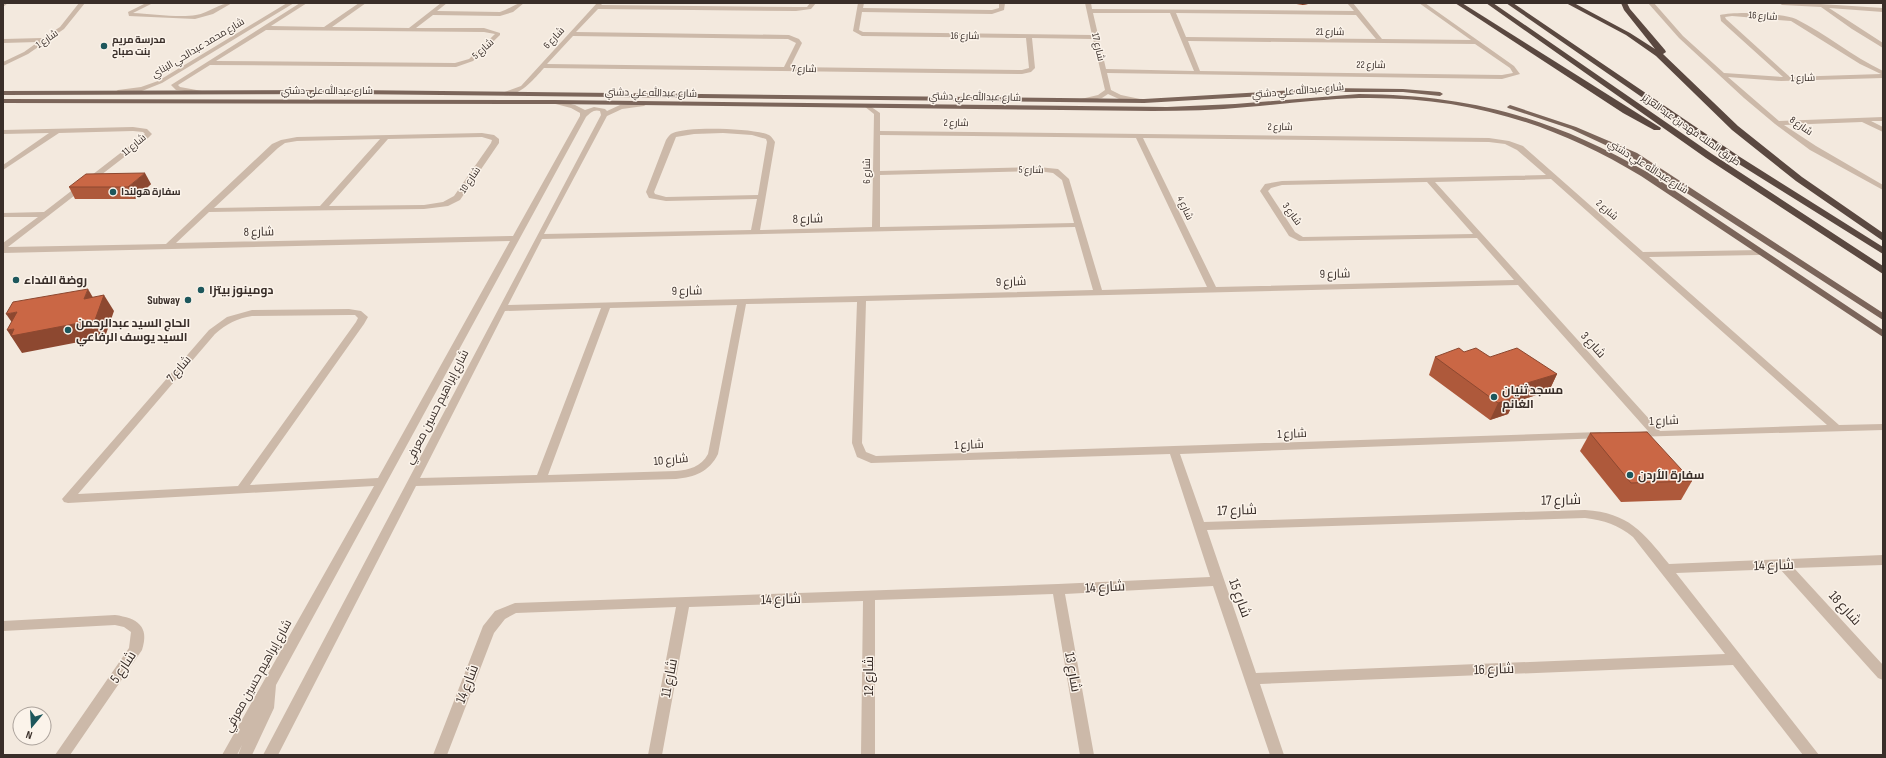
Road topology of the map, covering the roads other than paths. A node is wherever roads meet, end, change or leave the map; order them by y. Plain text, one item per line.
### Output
1 (82, 3) edge
2 (150, 3) edge
3 (229, 3) edge
4 (290, 3) edge
5 (304, 3) edge
6 (363, 3) edge
7 (444, 3) edge
8 (520, 3) edge
9 (813, 3) edge
10 (861, 3) edge
11 (1002, 3) edge
12 (1088, 3) edge
13 (1350, 3) edge
14 (1422, 3) edge
15 (1458, 3) edge
16 (1489, 3) edge
17 (1509, 3) edge
18 (1569, 3) edge
19 (1624, 3) edge
20 (1652, 3) edge
21 (1782, 3) edge
22 (598, 5) edge
23 (1823, 6) junction
24 (860, 10) junction
25 (1089, 10) junction
26 (1883, 10) edge
27 (1172, 11) junction
28 (431, 13) junction
29 (1358, 13) junction
30 (263, 28) junction
31 (325, 29) junction
32 (410, 30) junction
33 (572, 34) junction
34 (1029, 37) junction
35 (1096, 37) junction
36 (1184, 39) junction
37 (46, 40) junction
38 (3, 41) edge
39 (228, 41) junction
40 (1380, 41) junction
41 (1477, 42) junction
42 (1883, 46) edge
43 (208, 63) junction
44 (3, 64) edge
45 (542, 66) junction
46 (786, 69) junction
47 (1104, 71) junction
48 (1198, 72) junction
49 (1883, 73) edge
50 (1681, 74) junction
51 (1722, 75) junction
52 (1883, 76) edge
53 (184, 78) junction
54 (1789, 79) junction
55 (523, 87) junction
56 (1108, 91) junction
57 (110, 92) junction
58 (206, 92) junction
59 (381, 92) junction
60 (3, 93) edge
61 (504, 94) junction
62 (529, 94) junction
63 (1236, 98) junction
64 (1080, 100) junction
65 (3, 101) edge
66 (274, 101) junction
67 (395, 101) junction
68 (1144, 101) junction
69 (554, 102) junction
70 (652, 104) junction
71 (867, 106) junction
72 (891, 106) junction
73 (1171, 109) junction
74 (877, 113) junction
75 (583, 116) junction
76 (604, 116) junction
77 (1883, 119) edge
78 (1863, 120) junction
79 (1777, 123) junction
80 (1883, 130) edge
81 (57, 131) junction
82 (3, 132) edge
83 (877, 133) junction
84 (386, 137) junction
85 (1139, 137) junction
86 (1709, 156) junction
87 (3, 168) edge
88 (877, 173) junction
89 (1551, 177) junction
90 (1429, 180) junction
91 (1663, 187) junction
92 (1883, 188) edge
93 (762, 197) junction
94 (323, 208) junction
95 (208, 210) junction
96 (45, 214) junction
97 (3, 215) edge
98 (1077, 225) junction
99 (876, 230) junction
100 (755, 232) junction
101 (539, 236) junction
102 (1479, 236) junction
103 (516, 238) junction
104 (1883, 238) edge
105 (168, 246) junction
106 (3, 247) edge
107 (3, 250) edge
108 (1883, 251) edge
109 (1759, 252) junction
110 (1786, 254) junction
111 (1641, 255) junction
112 (1883, 271) edge
113 (1520, 282) junction
114 (1212, 289) junction
115 (1098, 292) junction
116 (862, 298) junction
117 (742, 302) junction
118 (607, 305) junction
119 (502, 308) junction
120 (1883, 317) edge
121 (1883, 323) edge
122 (1868, 324) junction
123 (1883, 334) edge
124 (1883, 427) edge
125 (1836, 428) junction
126 (1657, 434) junction
127 (1626, 435) edge
128 (1610, 436) edge
129 (1174, 451) junction
130 (541, 478) junction
131 (382, 482) junction
132 (412, 482) junction
133 (242, 488) junction
134 (1199, 526) junction
135 (1883, 560) edge
136 (1783, 564) junction
137 (1666, 569) junction
138 (1217, 581) junction
139 (1058, 589) junction
140 (869, 596) junction
141 (683, 602) junction
142 (3, 626) edge
143 (1735, 659) junction
144 (1883, 674) edge
145 (1252, 679) junction
146 (269, 683) junction
147 (62, 755) edge
148 (229, 755) edge
149 (245, 755) edge
150 (270, 755) edge
151 (440, 755) edge
152 (655, 755) edge
153 (868, 755) edge
154 (1087, 755) edge
155 (1277, 755) edge
156 (1812, 755) edge

1 - 37 street, شارع 1
2 - 3 street
4 - 39 street, شارع محمد عبدالحي البناي
5 - 30 street, شارع محمد عبدالحي البناي
6 - 31 street
7 - 28 street
8 - 28 street
9 - 22 street
10 - 24 street, شارع 16
11 - 24 street
12 - 25 street, شارع 17
13 - 29 street
14 - 41 street, شارع 22
15 - 86 highway
16 - 86 highway, طريق الملك فهد بن عبد العزيز
17 - 108 highway, طريق الملك فهد بن عبد العزيز
18 - 50 highway
19 - 50 highway
20 - 51 street
21 - 23 street
22 - 33 street, شارع 6
23 - 26 street
23 - 42 street
24 - 34 street, شارع 16
25 - 27 street
25 - 35 street, شارع 17
27 - 29 street
27 - 36 street
28 - 32 street
29 - 40 street
30 - 31 street, شارع 5
30 - 43 street, شارع محمد عبدالحي البناي
31 - 32 street, شارع 5
32 - 43 street, شارع 5
33 - 45 street, شارع 6
33 - 46 street
34 - 35 street, شارع 16
34 - 46 street, شارع 7
35 - 47 street, شارع 17
36 - 40 street, شارع 21
36 - 48 street
37 - 38 street
37 - 44 street, شارع 1
39 - 53 street
39 - 57 street, شارع محمد عبدالحي البناي
40 - 41 street, شارع 21
41 - 48 street, شارع 22
43 - 53 street, شارع محمد عبدالحي البناي
45 - 46 street, شارع 7
45 - 55 street, شارع 6
47 - 48 street, شارع 22
47 - 56 street, شارع 17
49 - 54 street, شارع 16
50 - 104 highway
51 - 54 street, شارع 1
51 - 79 street
52 - 54 street, شارع 1
53 - 58 street, شارع محمد عبدالحي البناي
55 - 61 street, شارع 6
55 - 62 street
56 - 64 street
56 - 68 street
57 - 58 main road, شارع عبدالله علي دشتي
57 - 60 main road, شارع عبدالله علي دشتي
58 - 59 main road, شارع عبدالله علي دشتي
59 - 61 main road, شارع عبدالله علي دشتي
59 - 66 main road
61 - 62 main road, شارع عبدالله علي دشتي
61 - 67 main road
62 - 64 main road, شارع عبدالله علي دشتي
63 - 68 main road, شارع عبدالله علي دشتي
63 - 73 main road
63 - 110 main road, شارع عبدالله علي دشتي
64 - 68 main road, شارع عبدالله علي دشتي
65 - 66 main road, شارع عبدالله علي دشتي
66 - 67 main road, شارع عبدالله علي دشتي
67 - 69 main road, شارع عبدالله علي دشتي
69 - 70 main road, شارع عبدالله علي دشتي
69 - 75 street
70 - 71 main road, شارع عبدالله علي دشتي
70 - 76 street
71 - 72 main road, شارع عبدالله علي دشتي
71 - 74 street
72 - 73 main road, شارع عبدالله علي دشتي
72 - 74 street
73 - 91 main road, شارع عبدالله علي دشتي
74 - 83 street, شارع 6
75 - 76 street
75 - 103 street, شارع إبراهيم حسين معرفي
76 - 101 street, شارع إبراهيم حسين معرفي
77 - 78 street, شارع 8
78 - 79 street, شارع 8
78 - 80 street
79 - 92 street, شارع 8
81 - 82 street, شارع 11
81 - 87 street
81 - 96 street, شارع 11
83 - 85 street, شارع 2
83 - 88 street, شارع 6
84 - 94 street
84 - 94 street, شارع 10
84 - 95 street, شارع 10
85 - 89 street, شارع 2
85 - 114 street, شارع 4
86 - 112 highway, طريق الملك فهد بن عبد العزيز
88 - 98 street, شارع 5
88 - 99 street, شارع 6
89 - 90 street, شارع 3
89 - 111 street, شارع 2
90 - 102 street, شارع 3
90 - 102 street, شارع 3
91 - 109 main road, شارع عبدالله علي دشتي
91 - 110 main road
93 - 93 street
93 - 100 street
94 - 95 street, شارع 10
95 - 105 street, شارع 10
96 - 97 street
96 - 106 street, شارع 11
98 - 99 street, شارع 8
98 - 115 street, شارع 5
99 - 100 street, شارع 8
100 - 101 street, شارع 8
101 - 119 street, شارع إبراهيم حسين معرفي
102 - 113 street, شارع 3
103 - 105 street, شارع 8
103 - 131 street, شارع إبراهيم حسين معرفي
105 - 107 street, شارع 8
109 - 111 street
109 - 122 main road, شارع عبدالله علي دشتي
110 - 120 main road, شارع عبدالله علي دشتي
111 - 125 street, شارع 2
113 - 114 street, شارع 9
113 - 126 street, شارع 3
114 - 115 street, شارع 9
115 - 116 street, شارع 9
116 - 117 street, شارع 9
116 - 129 street, شارع 1
117 - 118 street, شارع 9
117 - 130 street, شارع 10
118 - 119 street, شارع 9
118 - 130 street
119 - 132 street, شارع إبراهيم حسين معرفي
121 - 122 main road
122 - 123 main road, شارع عبدالله علي دشتي
124 - 125 street, شارع 1
125 - 126 street, شارع 1
126 - 127 street, شارع 1
128 - 129 street, شارع 1
129 - 134 street, شارع 15
130 - 132 street, شارع 10
131 - 133 street, شارع 7
131 - 146 street, شارع إبراهيم حسين معرفي
132 - 150 street, شارع إبراهيم حسين معرفي
133 - 133 street, شارع 7
134 - 137 street, شارع 17
134 - 138 street, شارع 15
135 - 136 street, شارع 14
136 - 137 street, شارع 14
136 - 144 street, شارع 18
137 - 143 street, شارع 17
138 - 139 street, شارع 14
138 - 145 street, شارع 15
139 - 140 street, شارع 14
139 - 154 street, شارع 13
140 - 141 street, شارع 14
140 - 153 street, شارع 12
141 - 151 street, شارع 14
141 - 152 street, شارع 11
142 - 147 street, شارع 5
143 - 145 street, شارع 16
143 - 156 street, شارع 17
145 - 155 street, شارع 15
146 - 148 street, شارع إبراهيم حسين معرفي
146 - 149 street

